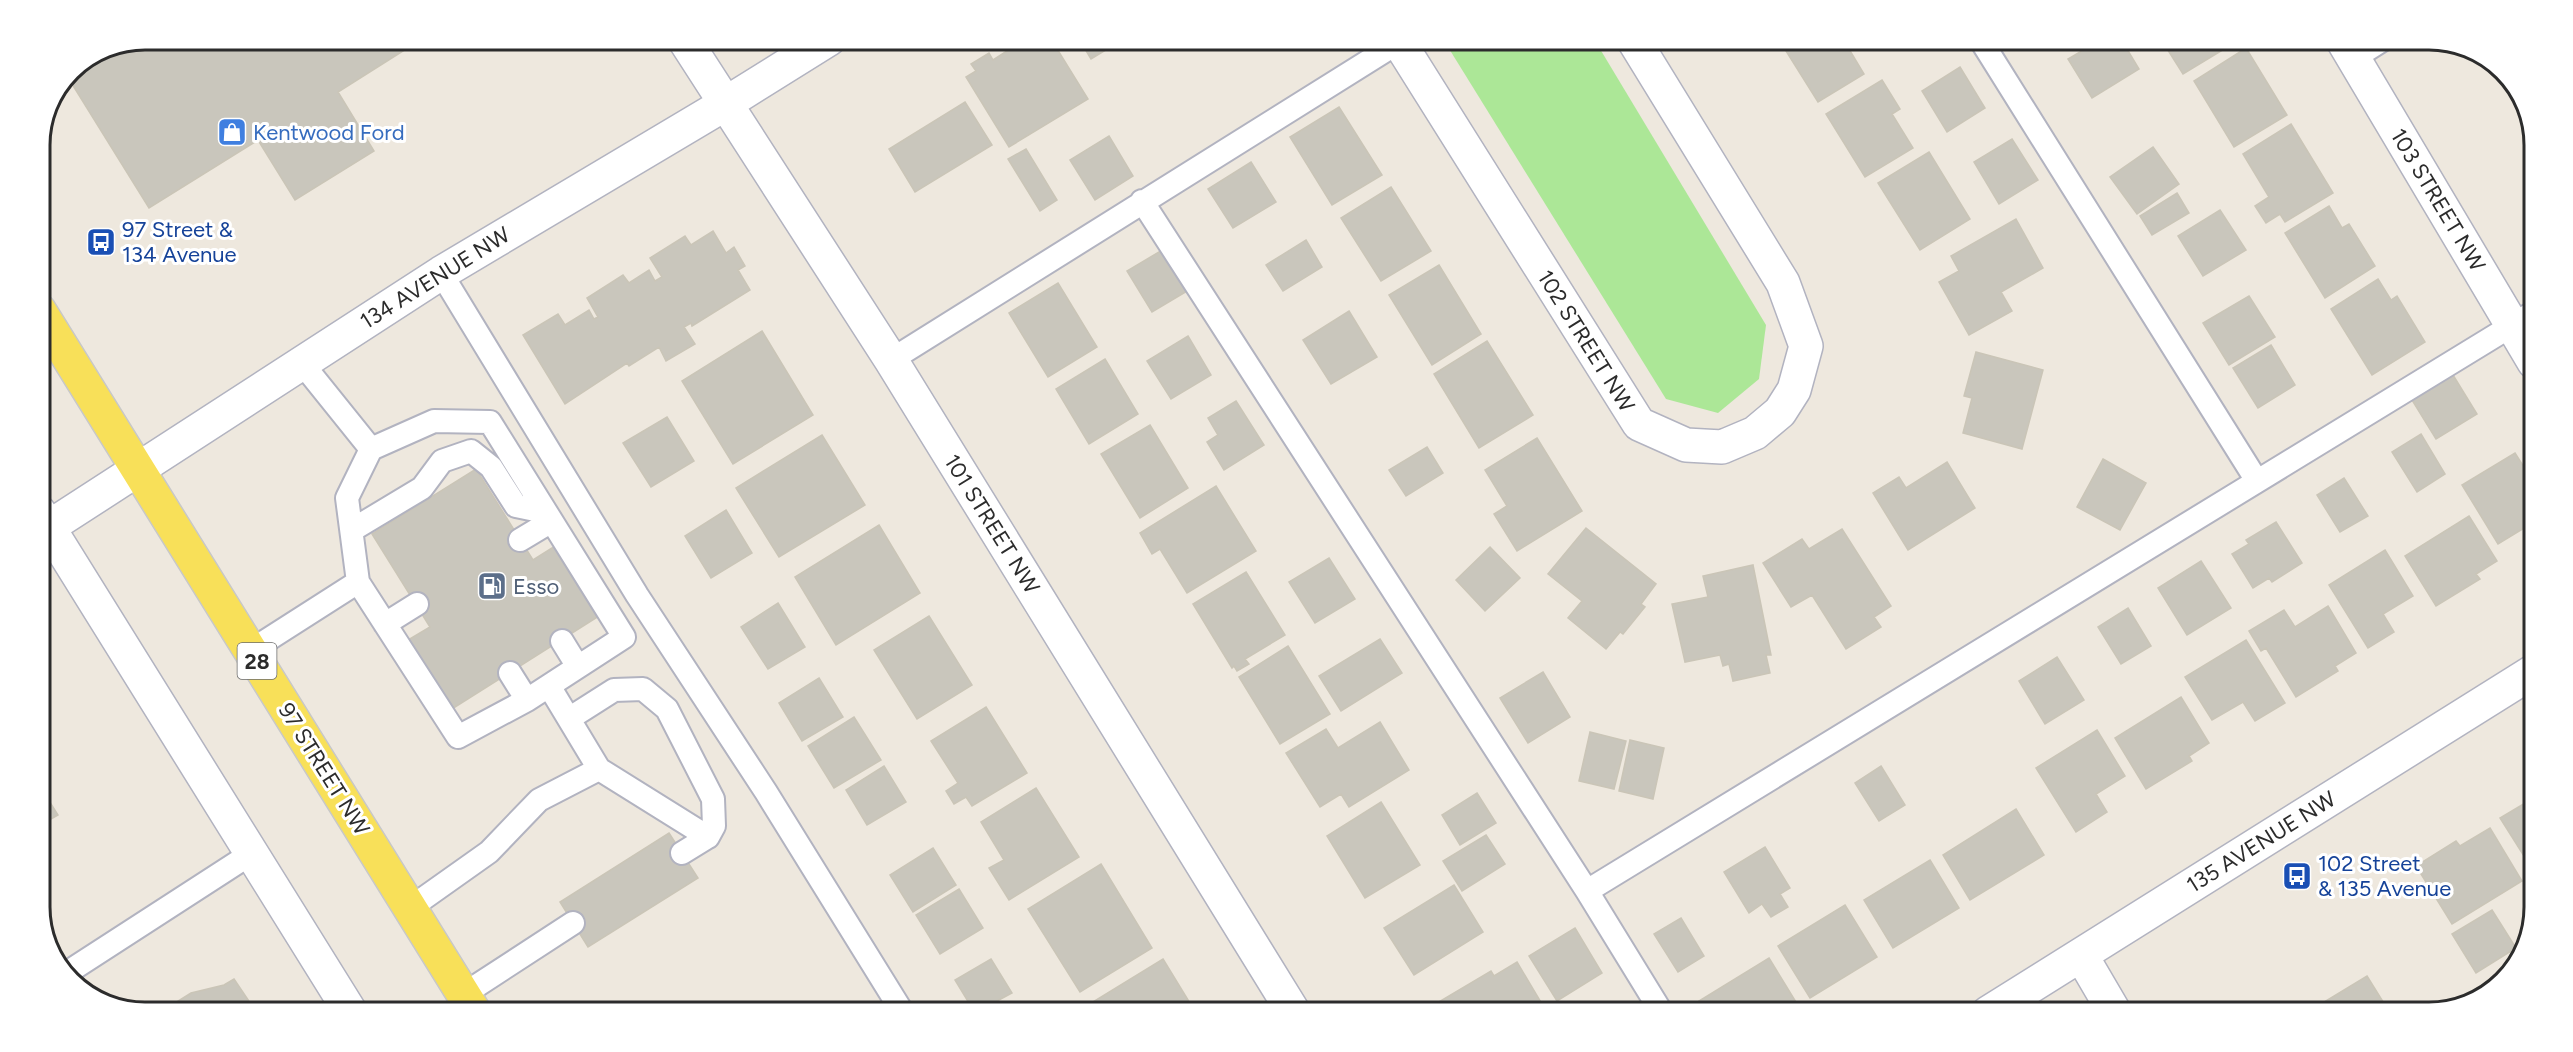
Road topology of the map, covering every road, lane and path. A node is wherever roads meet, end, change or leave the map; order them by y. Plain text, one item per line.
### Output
1 (690, 49) edge
2 (813, 49) edge
3 (1385, 49) edge
4 (1403, 49) edge
5 (1640, 49) edge
6 (1986, 49) edge
7 (2349, 49) edge
8 (725, 104) junction
9 (1142, 201) junction
10 (441, 273) junction
11 (2523, 319) edge
12 (49, 326) edge
13 (891, 360) junction
14 (301, 362) junction
15 (371, 449) junction
16 (138, 469) junction
17 (2258, 481) junction
18 (49, 517) edge
19 (548, 517) junction
20 (49, 529) edge
21 (352, 530) junction
22 (520, 540) dead end
23 (358, 582) junction
24 (417, 604) dead end
25 (385, 624) junction
26 (562, 641) dead end
27 (250, 651) junction
28 (578, 667) junction
29 (510, 673) dead end
30 (2524, 677) edge
31 (549, 686) junction
32 (526, 700) junction
33 (570, 718) junction
34 (599, 769) junction
35 (708, 837) junction
36 (682, 852) dead end
37 (252, 853) junction
38 (1587, 891) junction
39 (410, 908) junction
40 (573, 923) dead end
41 (2081, 955) junction
42 (72, 969) edge
43 (344, 1002) edge
44 (469, 1002) edge
45 (473, 1002) edge
46 (896, 1002) edge
47 (1287, 1002) edge
48 (1655, 1002) edge
49 (2006, 1002) edge
50 (2109, 1002) edge

1 - 8 street, 101 STREET NW
2 - 8 street, 134 AVENUE NW
3 - 9 lane
4 - 5 street, 102 STREET NW
6 - 17 lane
7 - 11 street, 103 STREET NW
8 - 10 street, 134 AVENUE NW
8 - 13 street, 101 STREET NW
9 - 13 lane
9 - 38 lane
10 - 14 street, 134 AVENUE NW
10 - 46 lane
11 - 17 lane
12 - 16 main road, 97 STREET NW / 28
13 - 47 street, 101 STREET NW
14 - 15 lane
14 - 16 street, 134 AVENUE NW
15 - 19 lane
15 - 21 lane
16 - 18 street, 134 AVENUE NW
16 - 27 main road, 97 STREET NW / 28
17 - 38 lane
19 - 21 lane
19 - 22 lane
19 - 28 lane
20 - 37 street
21 - 23 lane
23 - 25 lane
23 - 27 lane
24 - 25 lane
25 - 32 lane
26 - 28 lane
27 - 39 main road, 97 STREET NW / 28
28 - 31 lane
29 - 32 lane
30 - 41 street, 135 AVENUE NW
31 - 32 lane
31 - 33 lane
33 - 34 lane
33 - 35 lane
34 - 35 lane
34 - 39 lane
35 - 36 lane
37 - 42 lane
37 - 43 street
38 - 48 lane
39 - 44 main road, 97 STREET NW / 28
40 - 45 lane
41 - 49 street, 135 AVENUE NW
41 - 50 street

